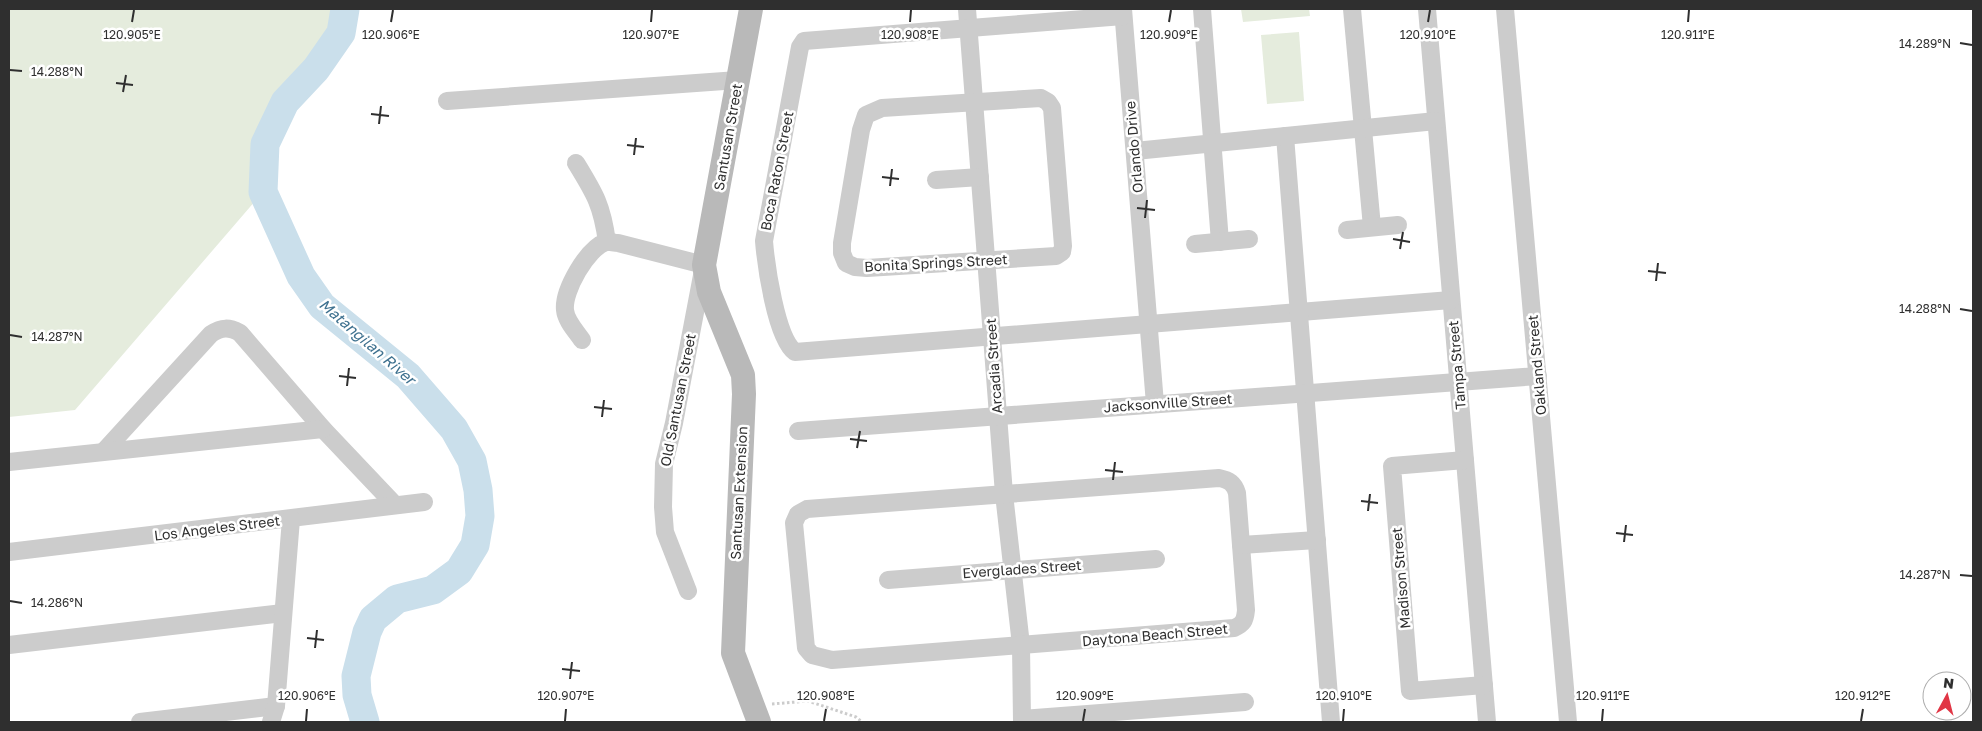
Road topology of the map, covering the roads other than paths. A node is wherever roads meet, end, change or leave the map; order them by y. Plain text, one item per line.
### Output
1 (751, 9) edge
2 (967, 9) edge
3 (1202, 9) edge
4 (1352, 9) edge
5 (1427, 9) edge
6 (1505, 9) edge
7 (1123, 12) edge
8 (969, 27) junction
9 (738, 80) junction
10 (447, 101) dead end
11 (974, 104) junction
12 (1436, 121) junction
13 (1363, 128) junction
14 (1285, 136) junction
15 (1212, 143) junction
16 (1134, 151) junction
17 (576, 163) dead end
18 (980, 177) junction
19 (936, 180) dead end
20 (1398, 225) dead end
21 (1372, 227) junction
22 (1347, 230) dead end
23 (1249, 239) dead end
24 (607, 242) junction
25 (1220, 242) junction
26 (1195, 244) dead end
27 (986, 261) junction
28 (704, 265) junction
29 (1452, 300) junction
30 (1299, 312) junction
31 (1149, 324) junction
32 (992, 337) junction
33 (582, 340) dead end
34 (1538, 376) junction
35 (1459, 382) junction
36 (1305, 393) junction
37 (1155, 404) junction
38 (998, 416) junction
39 (323, 429) junction
40 (798, 431) dead end
41 (105, 450) junction
42 (1465, 460) junction
43 (9, 462) edge
44 (1004, 494) junction
45 (424, 502) dead end
46 (395, 505) junction
47 (291, 519) junction
48 (1317, 540) junction
49 (1241, 545) junction
50 (9, 552) edge
51 (1156, 559) dead end
52 (1013, 570) junction
53 (888, 580) dead end
54 (688, 591) dead end
55 (283, 612) junction
56 (9, 645) edge
57 (1020, 645) junction
58 (1484, 685) junction
59 (1244, 702) dead end
60 (274, 714) edge
61 (756, 714) edge
62 (1022, 721) edge
63 (140, 722) edge
64 (1331, 722) edge
65 (1487, 722) edge
66 (1568, 722) edge

1 - 9 street, Santusan Street
2 - 8 street, Arcadia Street
3 - 15 street
4 - 13 street
5 - 12 street, Tampa Street
6 - 34 street, Oakland Street
7 - 8 street, Boca Raton Street
7 - 16 street, Orlando Drive
8 - 11 street, Arcadia Street
8 - 32 street, Boca Raton Street
9 - 10 street
9 - 28 street, Santusan Street
11 - 18 street, Arcadia Street
11 - 27 street, Bonita Springs Street
11 - 27 street, Bonita Springs Street
12 - 13 street
12 - 29 street, Tampa Street
13 - 14 street
13 - 21 street
14 - 15 street
14 - 30 street
15 - 16 street
15 - 25 street
16 - 31 street, Orlando Drive
17 - 24 street
18 - 19 street
18 - 27 street, Arcadia Street
20 - 21 street
21 - 22 street
23 - 25 street
24 - 28 street
24 - 33 street
25 - 26 street
27 - 32 street, Arcadia Street
28 - 54 street, Old Santusan Street
28 - 61 street, Santusan Extension
29 - 30 street, Boca Raton Street
29 - 35 street, Tampa Street
30 - 31 street, Boca Raton Street
30 - 36 street
31 - 32 street, Boca Raton Street
31 - 37 street, Orlando Drive
32 - 38 street, Arcadia Street
34 - 35 street, Jacksonville Street
34 - 66 street, Oakland Street
35 - 36 street, Jacksonville Street
35 - 42 street, Tampa Street
36 - 37 street, Jacksonville Street
36 - 48 street
37 - 38 street, Jacksonville Street
38 - 40 street, Jacksonville Street
38 - 44 street, Arcadia Street
39 - 41 street
39 - 41 street
39 - 46 street
41 - 43 street
42 - 58 street, Tampa Street
42 - 58 street, Madison Street
44 - 49 street, Daytona Beach Street
44 - 52 street, Arcadia Street
44 - 57 street, Daytona Beach Street
45 - 46 street, Los Angeles Street
46 - 47 street, Los Angeles Street
47 - 50 street, Los Angeles Street
47 - 55 street
48 - 49 street
48 - 64 street
49 - 57 street, Daytona Beach Street
51 - 52 street, Everglades Street
52 - 53 street, Everglades Street
52 - 57 street, Arcadia Street
55 - 56 street
55 - 60 street
57 - 62 street, Arcadia Street
58 - 65 street, Tampa Street
59 - 62 street
60 - 63 street

